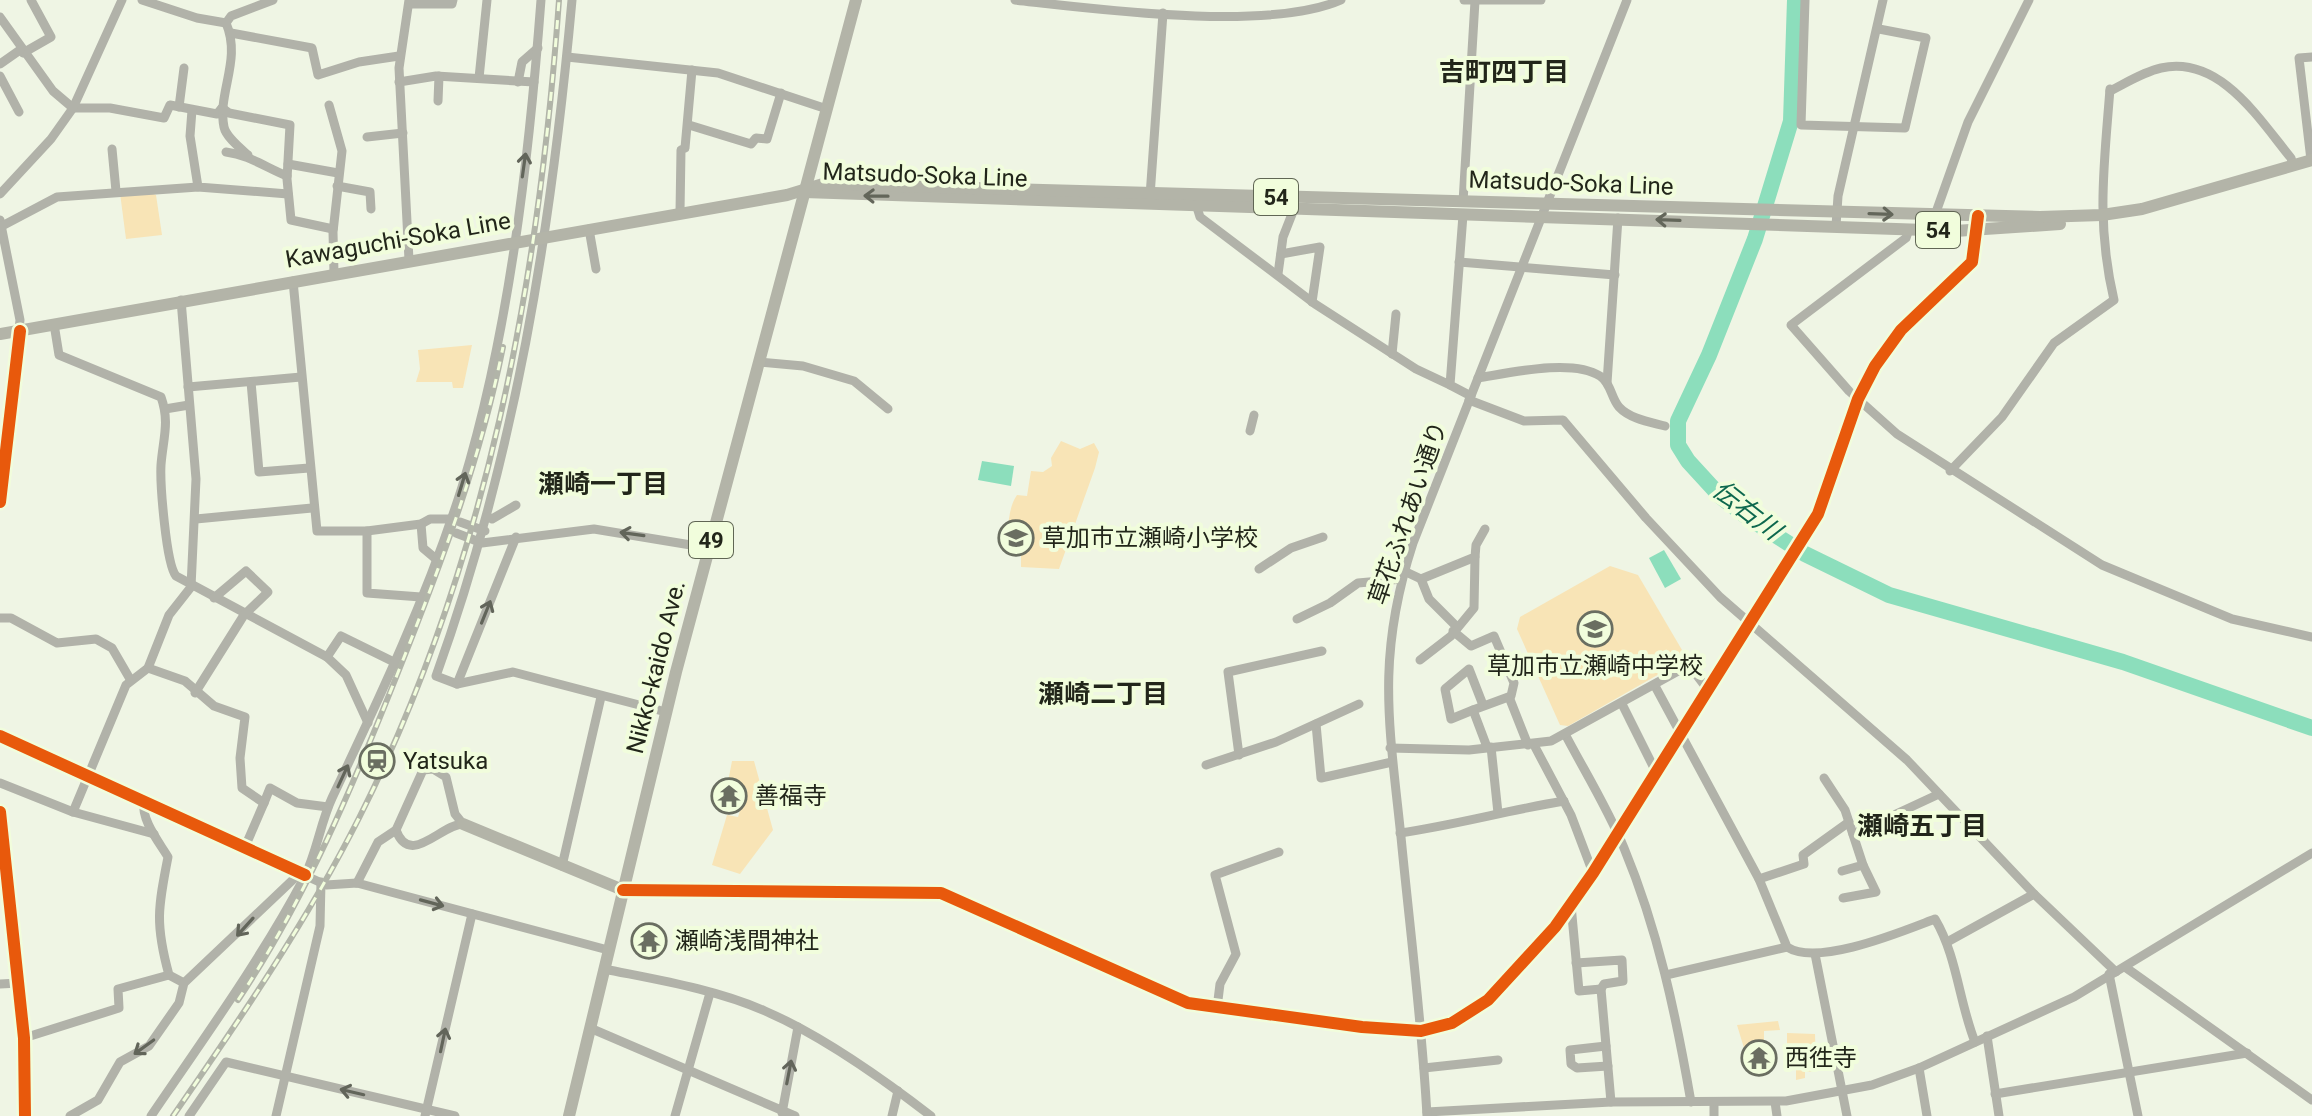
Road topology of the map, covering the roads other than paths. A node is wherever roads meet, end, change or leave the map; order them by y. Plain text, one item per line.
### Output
1 (31, 0) edge
2 (122, 0) edge
3 (142, 0) edge
4 (236, 0) edge
5 (273, 0) edge
6 (453, 0) edge
7 (487, 0) edge
8 (541, 0) edge
9 (572, 0) edge
10 (856, 0) edge
11 (1015, 0) edge
12 (1194, 0) edge
13 (1341, 0) edge
14 (1464, 0) edge
15 (1541, 0) edge
16 (1627, 0) edge
17 (1805, 0) edge
18 (1883, 0) edge
19 (2029, 0) edge
20 (1037, 1) edge
21 (1475, 1) edge
22 (409, 2) edge
23 (238, 13) junction
24 (1163, 13) junction
25 (1194, 14) junction
26 (0, 17) edge
27 (226, 23) junction
28 (1879, 29) junction
29 (231, 33) junction
30 (538, 48) junction
31 (21, 51) junction
32 (399, 56) junction
33 (567, 57) junction
34 (2312, 57) edge
35 (0, 64) edge
36 (184, 68) dead end
37 (692, 70) junction
38 (0, 76) edge
39 (439, 76) junction
40 (479, 78) junction
41 (399, 82) junction
42 (518, 82) junction
43 (534, 82) junction
44 (781, 93) junction
45 (438, 101) dead end
46 (329, 105) dead end
47 (179, 107) junction
48 (73, 108) junction
49 (222, 108) junction
50 (827, 109) junction
51 (192, 110) junction
52 (19, 112) dead end
53 (689, 125) junction
54 (1855, 126) junction
55 (403, 133) junction
56 (367, 137) dead end
57 (112, 149) dead end
58 (226, 152) dead end
59 (248, 155) junction
60 (2312, 160) edge
61 (288, 164) junction
62 (2293, 165) junction
63 (338, 173) junction
64 (287, 176) junction
65 (337, 186) junction
66 (198, 187) junction
67 (1, 190) edge
68 (116, 191) junction
69 (804, 192) junction
70 (288, 194) junction
71 (1150, 198) junction
72 (1195, 200) junction
73 (371, 209) dead end
74 (1294, 209) junction
75 (1463, 209) junction
76 (1544, 211) junction
77 (680, 212) junction
78 (1935, 215) junction
79 (2102, 215) junction
80 (1978, 216) junction
81 (1748, 217) junction
82 (1618, 218) junction
83 (0, 220) edge
84 (1836, 220) junction
85 (0, 227) edge
86 (333, 229) junction
87 (589, 229) junction
88 (1909, 229) junction
89 (1978, 231) junction
90 (544, 236) junction
91 (512, 242) junction
92 (1281, 254) junction
93 (409, 260) junction
94 (1459, 262) junction
95 (1522, 267) junction
96 (596, 269) dead end
97 (334, 273) junction
98 (1278, 274) junction
99 (1615, 275) junction
100 (293, 281) junction
101 (181, 300) junction
102 (1312, 302) junction
103 (1396, 314) dead end
104 (54, 324) junction
105 (20, 331) junction
106 (0, 334) edge
107 (1392, 354) junction
108 (759, 362) junction
109 (301, 377) junction
110 (1478, 378) junction
111 (251, 382) junction
112 (1607, 383) junction
113 (1450, 385) junction
114 (188, 387) junction
115 (1470, 398) junction
116 (1858, 399) junction
117 (189, 405) junction
118 (165, 409) junction
119 (888, 409) dead end
120 (1254, 415) dead end
121 (1665, 426) dead end
122 (1250, 431) dead end
123 (309, 468) junction
124 (1950, 471) junction
125 (0, 502) edge
126 (516, 505) dead end
127 (312, 508) junction
128 (488, 517) junction
129 (196, 519) junction
130 (455, 520) junction
131 (421, 524) junction
132 (1485, 529) dead end
133 (367, 531) junction
134 (451, 531) junction
135 (485, 531) junction
136 (516, 537) junction
137 (1323, 537) dead end
138 (482, 543) junction
139 (709, 548) junction
140 (1475, 557) junction
141 (436, 559) junction
142 (1259, 569) dead end
143 (1403, 575) junction
144 (1421, 579) junction
145 (191, 587) junction
146 (421, 597) junction
147 (214, 598) junction
148 (244, 615) junction
149 (0, 618) edge
150 (1297, 619) dead end
151 (1750, 624) junction
152 (1454, 628) junction
153 (2312, 637) edge
154 (1322, 651) dead end
155 (327, 657) junction
156 (1420, 660) dead end
157 (396, 663) junction
158 (148, 668) junction
159 (130, 679) junction
160 (457, 684) junction
161 (1655, 686) junction
162 (1708, 690) junction
163 (195, 693) junction
164 (601, 697) junction
165 (1509, 697) junction
166 (1359, 704) dead end
167 (1622, 704) junction
168 (1483, 705) junction
169 (1473, 710) junction
170 (666, 712) junction
171 (368, 723) junction
172 (1316, 724) junction
173 (1682, 731) junction
174 (1565, 734) junction
175 (0, 736) edge
176 (1531, 745) junction
177 (1489, 747) junction
178 (1390, 748) junction
179 (1239, 755) junction
180 (1392, 762) junction
181 (1206, 765) dead end
182 (1656, 772) junction
183 (88, 776) junction
184 (1824, 778) dead end
185 (0, 783) edge
186 (1939, 794) junction
187 (1564, 801) junction
188 (144, 802) junction
189 (264, 803) junction
190 (328, 807) junction
191 (0, 812) edge
192 (73, 812) junction
193 (1498, 813) junction
194 (1849, 822) junction
195 (463, 824) junction
196 (396, 830) junction
197 (1400, 833) junction
198 (154, 834) junction
199 (1617, 834) junction
200 (1853, 834) junction
201 (1, 836) edge
202 (245, 847) junction
203 (1279, 852) dead end
204 (2312, 853) edge
205 (1863, 865) junction
206 (562, 866) junction
207 (1842, 871) dead end
208 (1593, 873) junction
209 (303, 874) junction
210 (1759, 879) junction
211 (321, 882) junction
212 (357, 883) junction
213 (623, 890) junction
214 (2034, 894) junction
215 (1843, 898) dead end
216 (1571, 905) junction
217 (472, 914) junction
218 (1949, 941) junction
219 (1787, 947) junction
220 (608, 950) junction
221 (1815, 954) junction
222 (1576, 963) junction
223 (604, 969) junction
224 (2117, 971) junction
225 (169, 975) junction
226 (1666, 975) junction
227 (19, 983) junction
228 (184, 983) junction
229 (0, 984) edge
230 (1601, 989) junction
231 (710, 993) junction
232 (1217, 1008) junction
233 (798, 1027) junction
234 (590, 1028) junction
235 (1421, 1031) junction
236 (1987, 1036) junction
237 (24, 1038) junction
238 (1975, 1042) junction
239 (1606, 1046) junction
240 (2247, 1053) junction
241 (1498, 1060) dead end
242 (1608, 1066) junction
243 (1424, 1068) junction
244 (1919, 1068) junction
245 (688, 1069) junction
246 (2129, 1072) junction
247 (286, 1076) junction
248 (898, 1091) junction
249 (1842, 1092) junction
250 (1995, 1094) junction
251 (2312, 1100) edge
252 (1611, 1102) junction
253 (1691, 1102) junction
254 (1714, 1102) junction
255 (1775, 1102) junction
256 (1578, 1104) junction
257 (426, 1113) edge
258 (782, 1113) edge
259 (1427, 1114) edge
260 (25, 1116) edge
261 (70, 1116) edge
262 (151, 1116) edge
263 (189, 1116) edge
264 (276, 1116) edge
265 (455, 1116) edge
266 (569, 1116) edge
267 (675, 1116) edge
268 (795, 1116) edge
269 (892, 1116) edge
270 (931, 1116) edge
271 (1579, 1116) edge
272 (1714, 1116) edge
273 (1777, 1116) edge
274 (1847, 1116) edge
275 (1927, 1116) edge
276 (1999, 1116) edge
277 (2138, 1116) edge

1 - 31 street
2 - 48 street
3 - 27 street
4 - 23 street
5 - 23 street
6 - 22 street
7 - 40 street
8 - 30 street
9 - 33 street
10 - 50 main road, Nikko-kaido Ave. / 49
11 - 20 street
12 - 25 street
13 - 25 street
14 - 21 street
15 - 21 street
16 - 76 street, 草花ふれあい通り
17 - 54 street
18 - 28 street
19 - 78 street
20 - 24 street
21 - 75 street
22 - 32 street
23 - 27 street
24 - 25 street
24 - 71 street
26 - 31 street
27 - 29 street
28 - 54 street
28 - 54 street
29 - 32 street
29 - 49 street
30 - 42 street
30 - 43 street
31 - 35 street
31 - 48 street
32 - 41 street
33 - 37 street
33 - 90 street
34 - 60 street
36 - 47 street
37 - 44 street
37 - 53 street
38 - 52 street
39 - 40 street
39 - 41 street
39 - 45 street
40 - 42 street
41 - 55 street
42 - 43 street
91 -> 43 street
44 - 50 street
44 - 53 street
46 - 63 street
47 - 48 street
47 - 51 street
48 - 67 street
49 - 51 street
49 - 59 street
49 - 61 street
50 - 69 main road, Nikko-kaido Ave. / 49
51 - 66 street
53 - 77 street
54 - 84 street
55 - 56 street
55 - 93 street
57 - 68 street
58 - 59 street
59 - 64 street
60 - 62 main road, Matsudo-Soka Line / 54
61 - 63 street
61 - 64 street
62 - 79 main road, Matsudo-Soka Line / 54
62 - 79 street
63 - 65 street
64 - 70 street
65 - 73 street
65 - 86 street
66 - 68 street
66 - 70 street
68 - 85 street
69 - 71 main road, Matsudo-Soka Line / 54
69 - 77 main road, Kawaguchi-Soka Line
69 - 108 main road, Nikko-kaido Ave. / 49
70 - 86 street
71 - 72 main road, Matsudo-Soka Line / 54
72 - 74 main road, Matsudo-Soka Line / 54
72 - 75 main road, Matsudo-Soka Line / 54
72 - 98 street
74 - 75 main road, Matsudo-Soka Line / 54
74 - 92 street
75 - 76 main road, Matsudo-Soka Line / 54
75 - 94 street
76 - 81 main road, Matsudo-Soka Line / 54
76 - 82 main road, Matsudo-Soka Line / 54
76 - 95 street, 草花ふれあい通り
77 - 87 main road, Kawaguchi-Soka Line
78 - 80 main road, Matsudo-Soka Line / 54
84 -> 78 main road, Matsudo-Soka Line / 54
79 - 80 main road, Matsudo-Soka Line / 54
79 - 89 main road, Matsudo-Soka Line / 54
79 - 124 street
80 - 89 street
81 -> 82 main road, Matsudo-Soka Line / 54
81 - 84 main road, Matsudo-Soka Line / 54
82 - 99 street
83 - 85 street
84 - 88 main road, Matsudo-Soka Line / 54
85 - 105 street
86 - 97 street
87 - 90 main road, Kawaguchi-Soka Line
87 - 96 street
88 - 89 main road, Matsudo-Soka Line / 54
88 - 116 street
89 - 116 street
90 - 91 main road, Kawaguchi-Soka Line
90 - 128 street
91 - 93 main road, Kawaguchi-Soka Line
130 -> 91 street
92 - 98 street
92 - 102 street
93 - 97 main road, Kawaguchi-Soka Line
94 - 95 street
94 - 113 street
95 - 99 street
95 - 110 street, 草花ふれあい通り
97 - 100 main road, Kawaguchi-Soka Line
98 - 102 street
99 - 112 street
100 - 101 main road, Kawaguchi-Soka Line
100 - 109 street
101 - 104 main road, Kawaguchi-Soka Line
101 - 114 street
102 - 107 street
103 - 107 street
104 - 105 main road, Kawaguchi-Soka Line
104 - 118 street
105 - 106 main road, Kawaguchi-Soka Line
105 - 125 street
107 - 113 street
108 - 119 street
108 - 139 main road, Nikko-kaido Ave. / 49
109 - 111 street
109 - 123 street
110 - 112 street
110 - 115 street, 草花ふれあい通り
111 - 114 street
111 - 123 street
112 - 121 street
113 - 115 street
114 - 117 street
115 - 143 street, 草花ふれあい通り
115 - 151 street
116 - 124 street
116 - 151 street
117 - 118 street
117 - 129 street
118 - 145 street
120 - 122 street
123 - 127 street
124 - 153 street
126 - 128 street
127 - 129 street
127 - 133 street
128 - 135 street
129 - 145 street
130 - 131 street
130 - 134 street
130 - 135 street
131 - 133 street
131 - 141 street
132 - 140 street
133 - 146 street
134 - 138 street
134 - 141 street
135 - 138 street
136 - 138 street
139 -> 136 street
160 -> 136 street
137 - 142 street
138 - 160 street
139 - 170 main road, Nikko-kaido Ave. / 49
140 - 144 street
140 - 152 street
141 - 146 street
143 - 144 street
143 - 150 street
143 - 178 street, 草花ふれあい通り
144 - 152 street
145 - 147 street
145 - 158 street
146 - 157 street
147 - 148 street
147 - 148 street
148 - 155 street
148 - 163 street
149 - 159 street
151 - 162 street
151 - 186 street
152 - 156 street
152 - 165 street
154 - 179 street
155 - 157 street
155 - 171 street
157 - 171 street
158 - 159 street
158 - 163 street
159 - 183 street
160 - 164 street
161 - 162 street
161 - 167 street
161 - 173 street
162 - 173 street
163 - 189 street
164 - 170 street
164 - 206 street
165 - 168 street
165 - 176 street
166 - 172 street
167 - 174 street
167 - 182 street
168 - 169 street
168 - 169 street
169 - 177 street
170 - 213 main road, Nikko-kaido Ave. / 49
190 -> 171 street
172 - 179 street
172 - 180 street
173 - 182 street
173 - 210 street
174 - 176 street
174 - 199 street
175 - 183 street
176 - 177 street
176 - 187 street
177 - 178 street
177 - 193 street
178 - 180 street, 草花ふれあい通り
179 - 181 street
180 - 197 street, 草花ふれあい通り
182 - 199 street
183 - 188 street
183 - 192 street
184 - 194 street
185 - 192 street
186 - 200 street
186 - 214 street
187 - 193 street
187 - 208 street
188 - 198 street
188 - 202 street
189 - 190 street
189 - 202 street
190 - 209 street
191 - 201 street
192 - 198 street
193 - 197 street
194 - 200 street
194 - 210 street
195 - 196 street
195 - 196 street
195 - 206 main road
196 - 212 street
197 - 235 street, 草花ふれあい通り
198 - 225 street
199 - 208 street
199 - 226 street
200 - 205 street
201 - 227 street
202 - 209 street
203 - 232 street
204 - 224 street
205 - 207 street
205 - 215 street
206 - 213 main road
208 - 216 street
209 - 211 street
209 -> 228 street
209 - 262 street
210 - 219 street
211 - 212 street
211 - 247 street
212 -> 217 street
213 - 220 main road, Nikko-kaido Ave. / 49
213 - 232 street
214 - 218 street
214 - 224 street
216 - 222 street
216 - 235 street
217 - 220 street
257 -> 217 street
218 - 221 street
218 - 238 street
219 - 221 street
219 - 226 street
220 - 223 main road, Nikko-kaido Ave. / 49
221 - 249 street
222 - 230 street
222 - 230 street
223 - 231 street
223 - 234 main road, Nikko-kaido Ave. / 49
224 - 236 street
224 - 240 street
224 - 246 street
225 - 228 street
225 - 237 street
226 - 253 street
227 - 229 street
227 - 237 street
228 -> 261 street
230 - 239 street
231 - 233 street
231 - 245 street
232 - 235 street
233 - 248 street
258 -> 233 street
234 - 245 street
234 - 266 main road, Nikko-kaido Ave. / 49
235 - 243 street, 草花ふれあい通り
236 - 238 street
236 - 250 street
237 - 260 street
238 - 244 street
239 - 242 street
239 - 242 street
240 - 246 street
240 - 251 street
241 - 243 street
242 - 252 street
243 - 259 street, 草花ふれあい通り
244 - 249 street
244 - 275 street
245 - 258 street
245 - 267 street
246 - 250 street
246 - 277 street
257 -> 247 street
247 - 263 street
247 - 264 street
248 - 269 street
248 - 270 street
249 - 255 street
249 - 274 street
250 - 276 street
252 - 253 street
252 - 256 street
253 - 254 street
254 - 255 street
254 - 272 street
255 - 273 street
256 - 259 street
256 - 271 street
257 - 265 street
258 - 268 street

